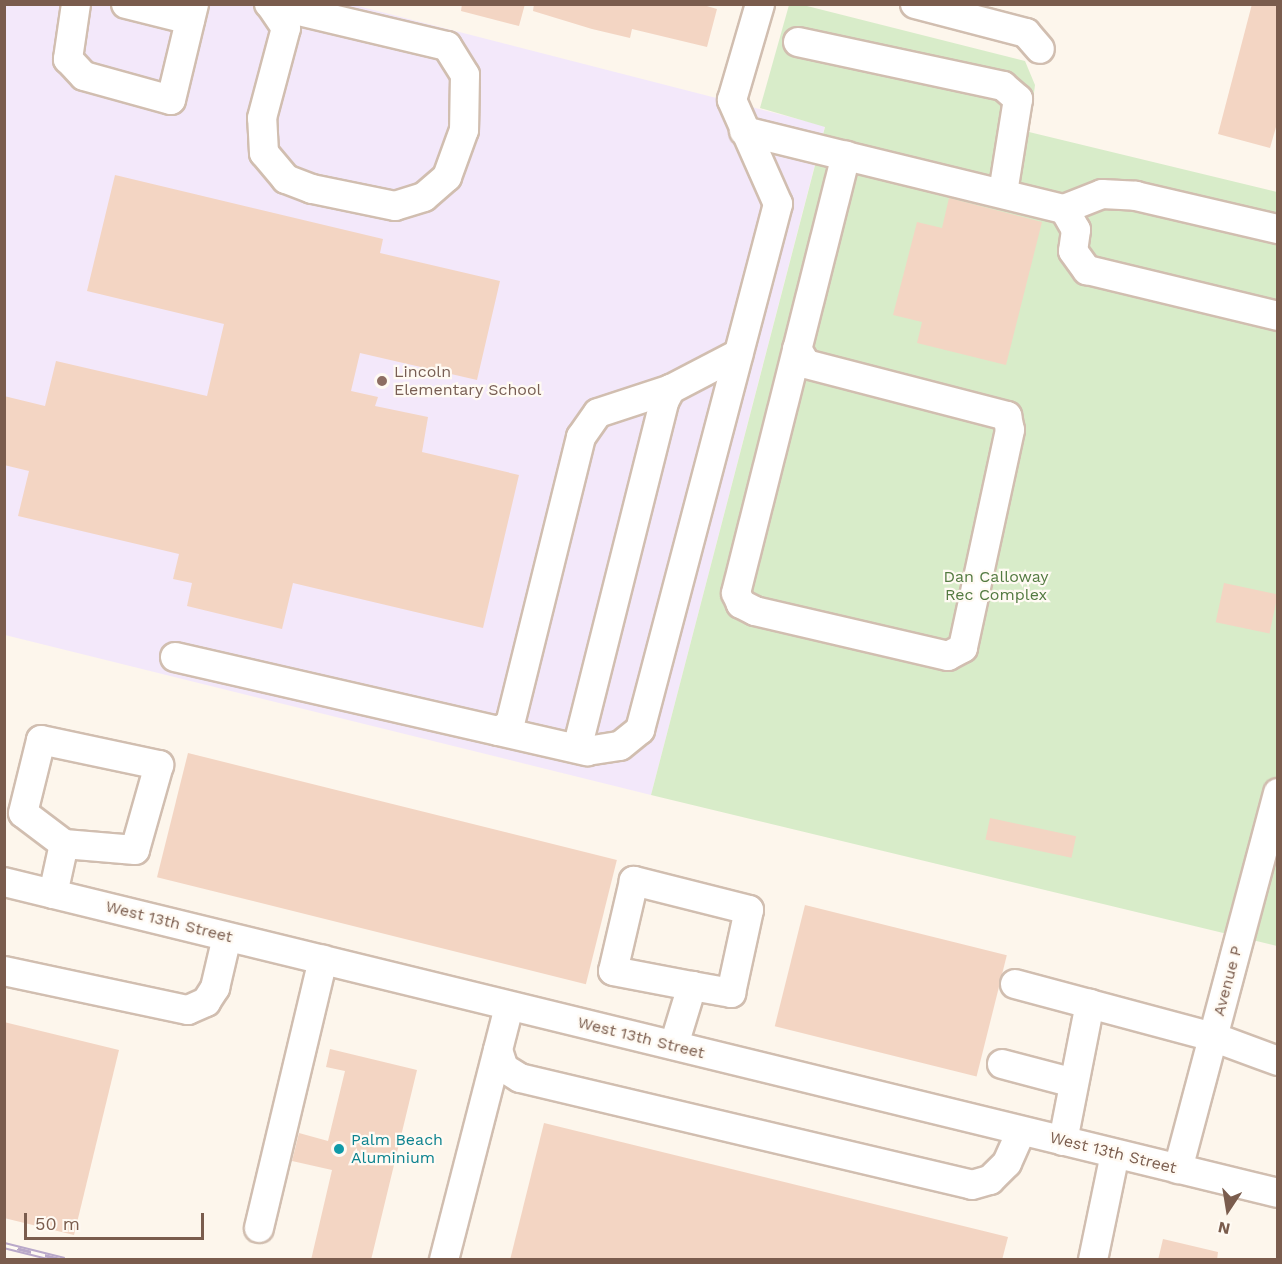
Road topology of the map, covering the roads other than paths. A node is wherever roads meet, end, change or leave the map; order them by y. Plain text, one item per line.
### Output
1 (76, 4) edge
2 (126, 4) edge
3 (760, 4) edge
4 (915, 4) edge
5 (270, 5) edge
6 (192, 12) edge
7 (798, 42) dead end
8 (1040, 49) dead end
9 (744, 131) junction
10 (846, 156) junction
11 (1003, 193) junction
12 (1064, 209) junction
13 (1278, 229) edge
14 (1278, 316) edge
15 (797, 349) junction
16 (738, 354) junction
17 (671, 389) junction
18 (175, 657) dead end
19 (498, 731) junction
20 (571, 747) junction
21 (1278, 793) edge
22 (64, 844) junction
23 (4, 882) edge
24 (53, 894) junction
25 (228, 937) junction
26 (323, 960) junction
27 (4, 971) edge
28 (1015, 984) dead end
29 (692, 986) junction
30 (1090, 1004) junction
31 (509, 1006) junction
32 (1213, 1037) junction
33 (674, 1046) junction
34 (498, 1050) junction
35 (1278, 1061) edge
36 (1002, 1064) dead end
37 (1074, 1083) junction
38 (1021, 1131) junction
39 (1063, 1141) junction
40 (1115, 1154) junction
41 (1178, 1169) junction
42 (1278, 1194) edge
43 (259, 1228) dead end
44 (444, 1260) edge
45 (1093, 1260) edge

1 - 6 street
2 - 6 street
3 - 9 street
4 - 8 street
5 - 5 street
7 - 11 street
9 - 10 street
9 - 16 street
10 - 11 street
10 - 15 street
11 - 12 street
12 - 13 street
12 - 14 street
15 - 15 street
16 - 17 street
16 - 20 street
17 - 19 street
17 - 20 street
18 - 19 street
19 - 20 street
21 - 32 street, Avenue P
22 - 22 street
22 - 24 street
23 - 24 street, West 13th Street
24 - 25 street, West 13th Street
25 - 26 street, West 13th Street
25 - 27 street
26 - 31 street, West 13th Street
26 - 43 street
28 - 30 street
29 - 29 street
29 - 33 street
30 - 32 street
30 - 37 street
31 - 33 street, West 13th Street
31 - 34 street
32 - 35 street
32 - 41 street, Avenue P
33 - 38 street, West 13th Street
34 - 38 street
34 - 44 street
36 - 37 street
37 - 39 street
38 - 39 street, West 13th Street
39 - 40 street, West 13th Street
40 - 41 street, West 13th Street
40 - 45 street
41 - 42 street, West 13th Street

